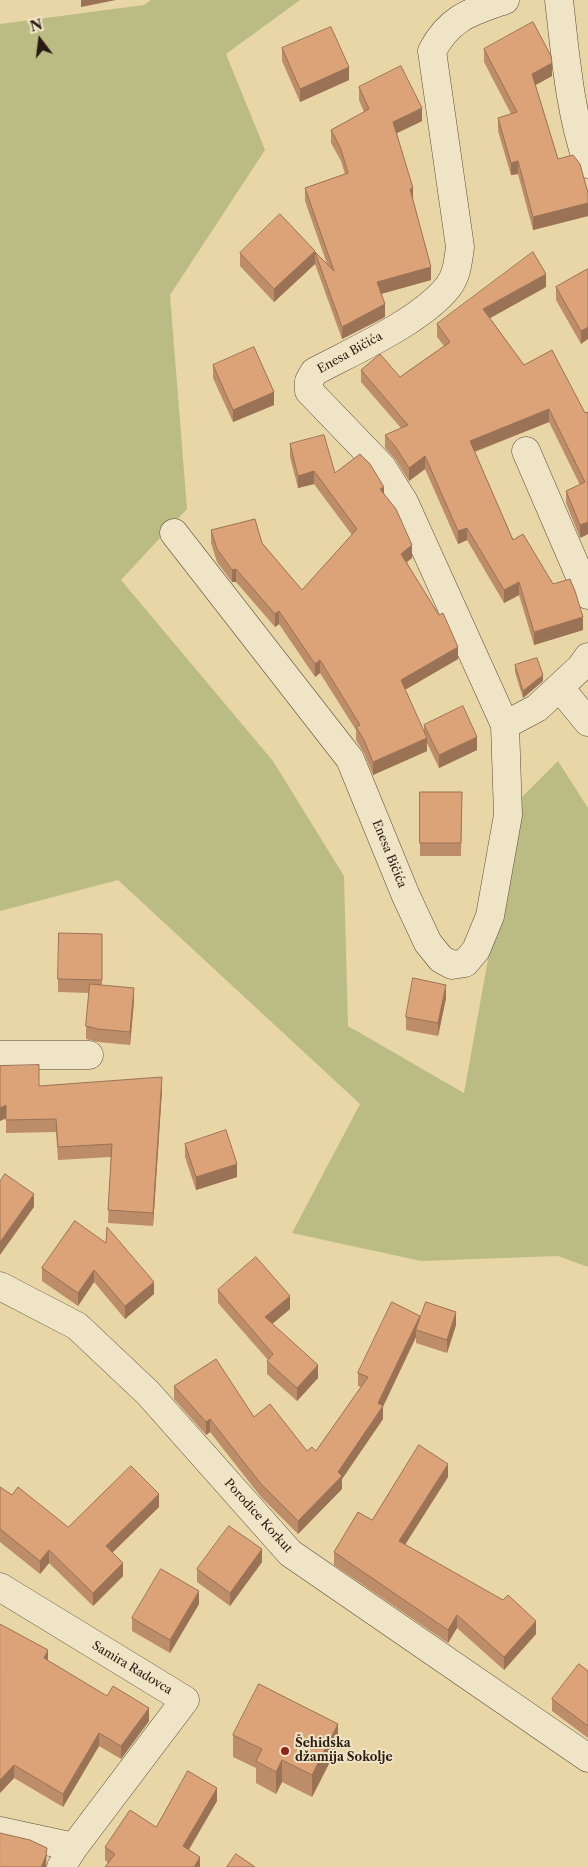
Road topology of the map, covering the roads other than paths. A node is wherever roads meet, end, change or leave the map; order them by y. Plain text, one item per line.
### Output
1 (506, 0) edge
2 (559, 0) edge
3 (577, 64) edge
4 (588, 164) edge
5 (526, 451) dead end
6 (174, 533) dead end
7 (588, 595) edge
8 (588, 657) edge
9 (560, 688) junction
10 (588, 722) edge
11 (505, 726) junction
12 (89, 1054) dead end
13 (0, 1056) edge
14 (0, 1286) edge
15 (0, 1587) edge
16 (588, 1758) edge
17 (0, 1831) edge
18 (68, 1857) edge

1 - 11 street, Enesa Bičića
2 - 3 street
3 - 4 street
5 - 7 street
6 - 11 street, Enesa Bičića
8 - 9 street
9 - 10 street
9 - 11 street
12 - 13 street
14 - 16 street, Porodice Korkut
15 - 18 street, Samira Radovca
17 - 18 street, Samira Radovca

